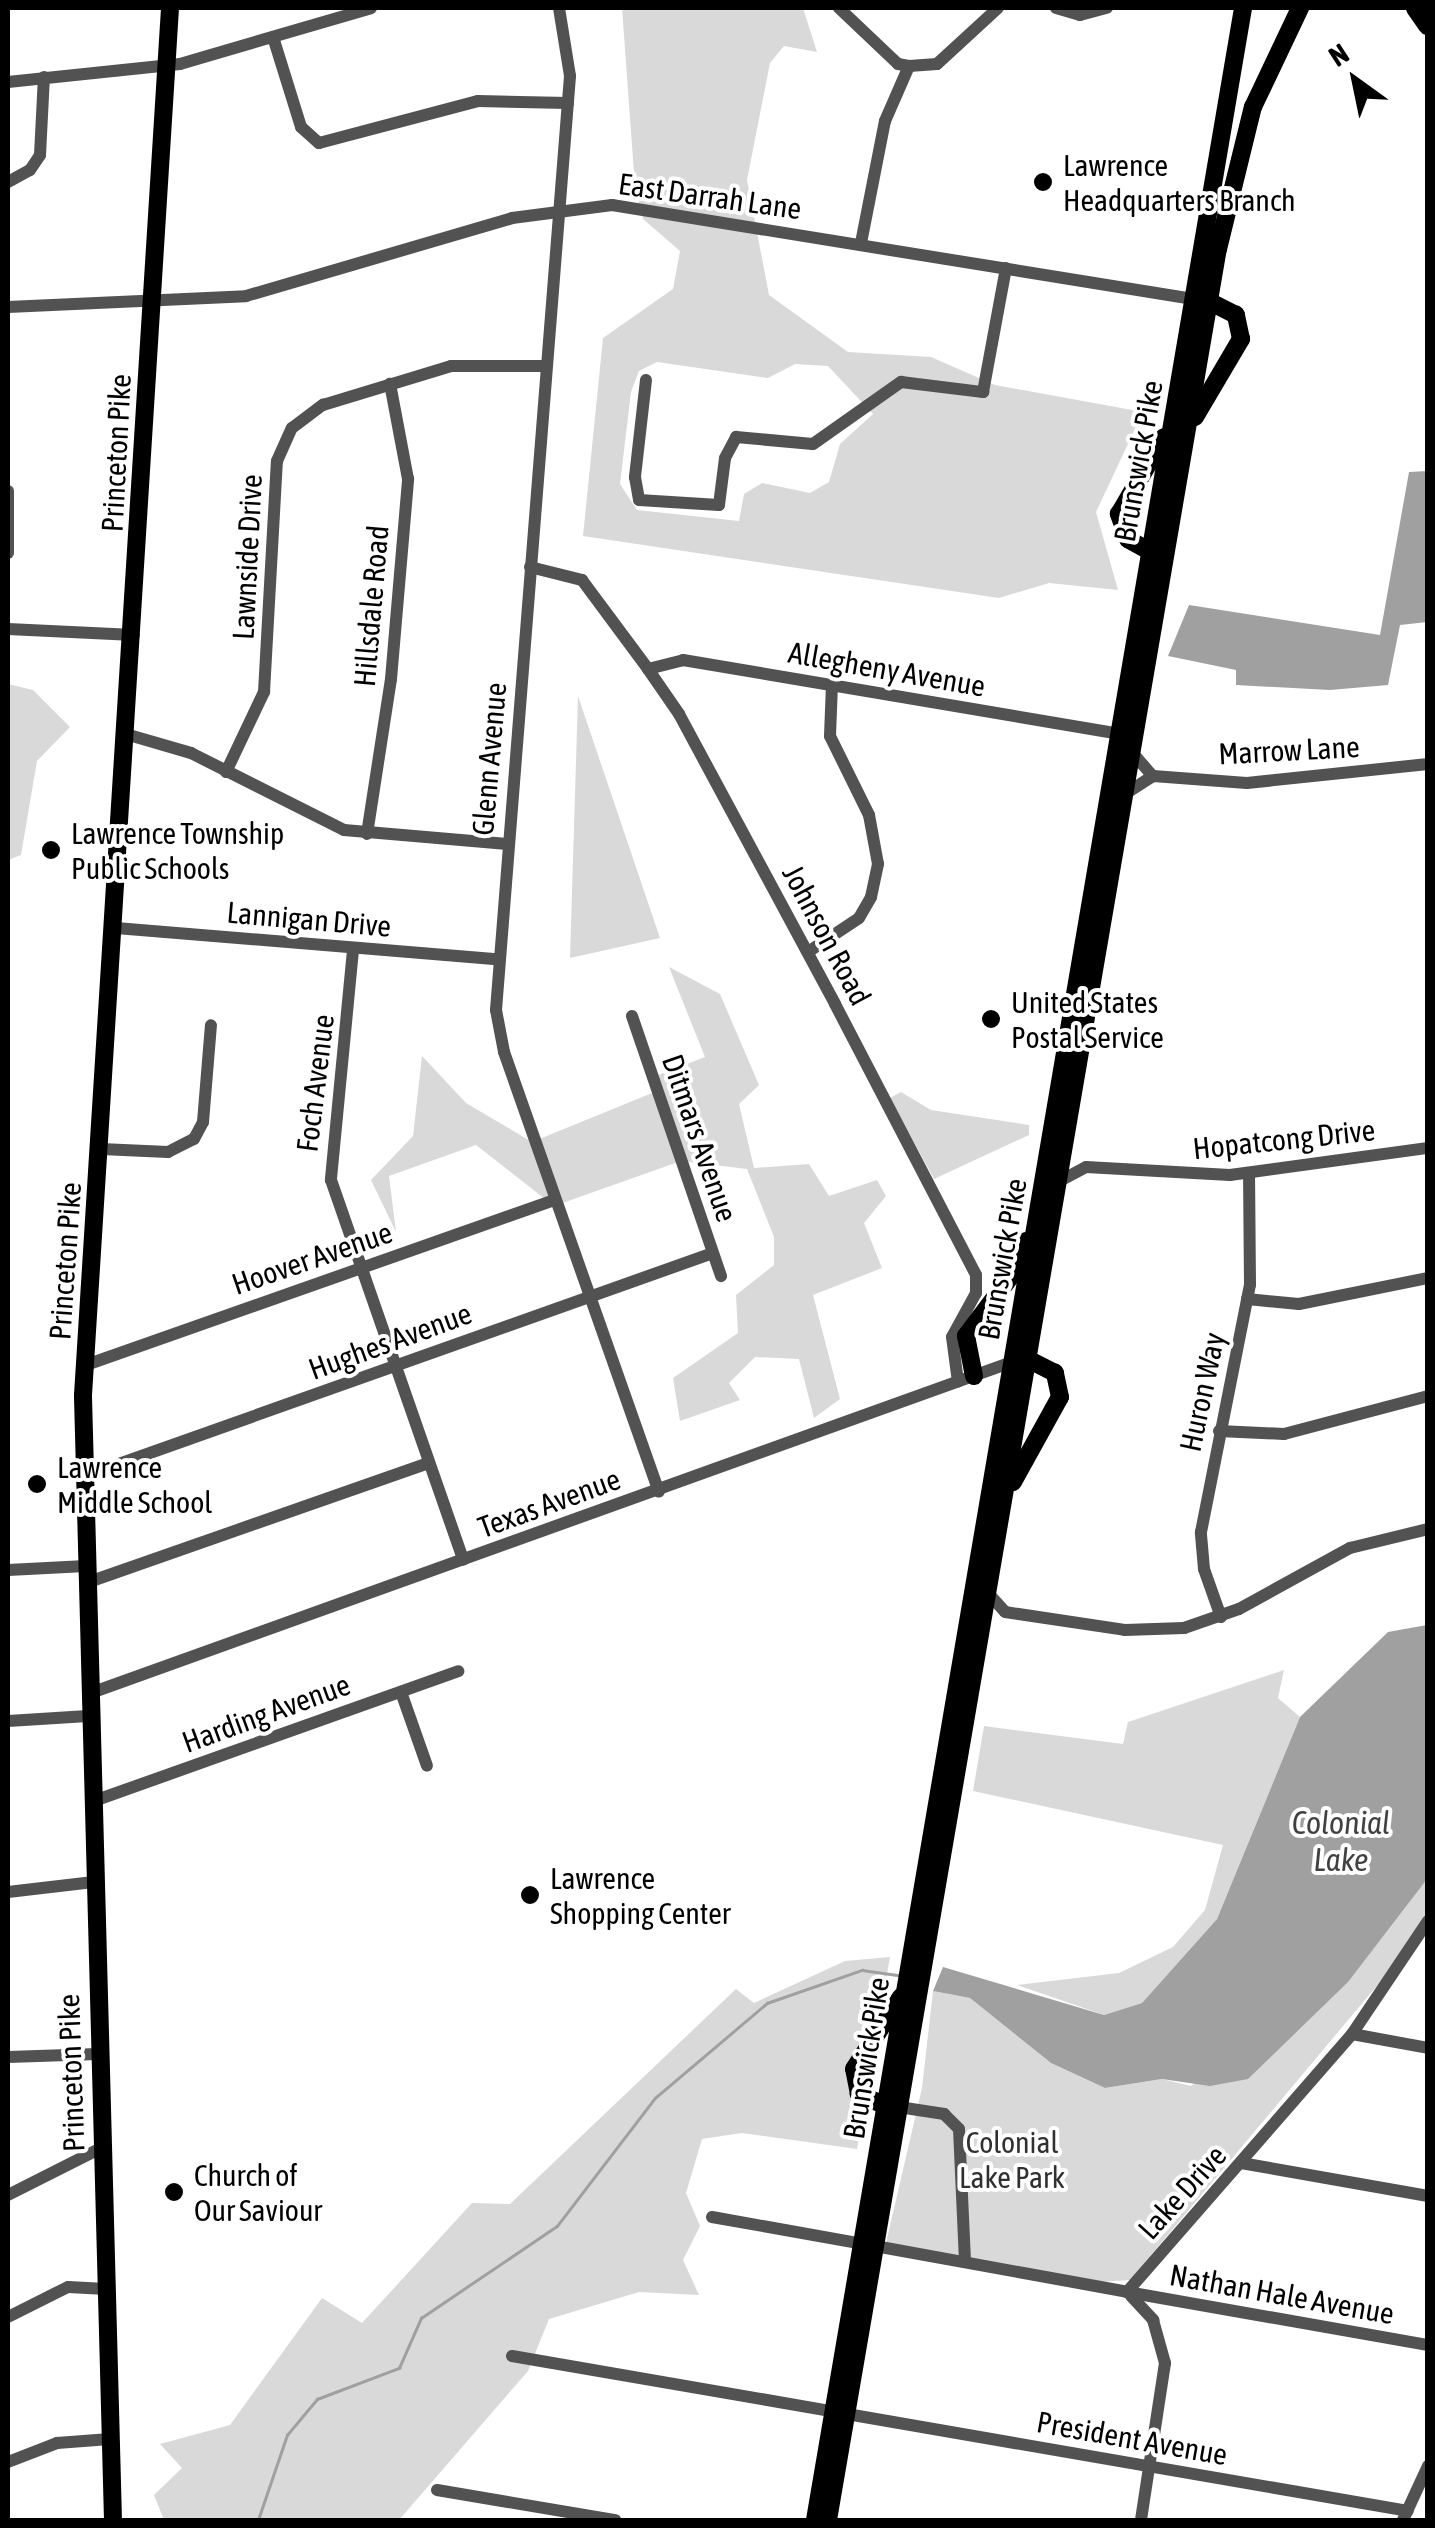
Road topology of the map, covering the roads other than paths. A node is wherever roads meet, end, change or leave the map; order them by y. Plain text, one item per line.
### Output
1 (170, 8) edge
2 (371, 8) edge
3 (560, 8) edge
4 (839, 8) edge
5 (998, 8) edge
6 (1056, 8) edge
7 (1106, 8) edge
8 (1243, 8) edge
9 (1300, 8) edge
10 (1416, 8) edge
11 (1428, 25) edge
12 (272, 36) junction
13 (167, 66) junction
14 (909, 66) junction
15 (44, 77) junction
16 (8, 82) edge
17 (568, 103) junction
18 (8, 182) edge
19 (558, 209) junction
20 (861, 243) junction
21 (1006, 268) junction
22 (1201, 300) junction
23 (152, 304) junction
24 (8, 307) edge
25 (546, 366) junction
26 (646, 380) dead end
27 (390, 384) junction
28 (1178, 394) junction
29 (1180, 455) junction
30 (8, 491) edge
31 (1162, 547) junction
32 (8, 552) edge
33 (530, 567) junction
34 (8, 630) edge
35 (134, 636) junction
36 (648, 669) junction
37 (832, 685) junction
38 (129, 735) junction
39 (1124, 742) junction
40 (1428, 764) edge
41 (226, 772) junction
42 (1153, 776) junction
43 (1122, 796) junction
44 (368, 834) junction
45 (507, 844) junction
46 (116, 928) junction
47 (354, 950) junction
48 (808, 952) junction
49 (497, 959) junction
50 (632, 1016) dead end
51 (210, 1026) dead end
52 (1062, 1143) junction
53 (1428, 1148) edge
54 (100, 1150) junction
55 (1086, 1167) junction
56 (1249, 1173) junction
57 (1056, 1184) junction
58 (1040, 1198) junction
59 (555, 1200) junction
60 (712, 1252) junction
61 (360, 1268) junction
62 (721, 1276) dead end
63 (1428, 1278) edge
64 (590, 1296) junction
65 (1247, 1299) junction
66 (1019, 1360) junction
67 (86, 1365) junction
68 (394, 1366) junction
69 (966, 1379) junction
70 (1428, 1396) edge
71 (1219, 1431) junction
72 (429, 1463) junction
73 (84, 1476) junction
74 (659, 1491) junction
75 (1428, 1529) edge
76 (996, 1534) junction
77 (463, 1560) junction
78 (8, 1570) edge
79 (86, 1575) junction
80 (988, 1593) junction
81 (1005, 1612) junction
82 (1221, 1617) junction
83 (981, 1628) junction
84 (458, 1671) dead end
85 (401, 1692) junction
86 (88, 1694) junction
87 (88, 1716) junction
88 (8, 1721) edge
89 (427, 1766) dead end
90 (90, 1802) junction
91 (93, 1882) junction
92 (8, 1892) edge
93 (1428, 1921) edge
94 (918, 1955) junction
95 (910, 1987) junction
96 (1352, 2034) junction
97 (1428, 2048) edge
98 (98, 2054) junction
99 (8, 2058) edge
100 (893, 2106) junction
101 (101, 2148) junction
102 (1241, 2163) junction
103 (8, 2195) edge
104 (1428, 2196) edge
105 (712, 2216) dead end
106 (869, 2245) junction
107 (965, 2262) junction
108 (106, 2289) junction
109 (1127, 2292) junction
110 (8, 2317) edge
111 (1428, 2345) edge
112 (512, 2356) dead end
113 (841, 2413) junction
114 (110, 2439) junction
115 (8, 2462) edge
116 (1150, 2466) junction
117 (1428, 2466) edge
118 (437, 2490) dead end
119 (1406, 2516) edge
120 (113, 2520) edge
121 (614, 2520) edge
122 (815, 2520) edge
123 (828, 2520) edge
124 (1141, 2520) edge

1 - 13 main road, Princeton Pike
2 - 12 street
3 - 17 street, Glenn Avenue
4 - 14 street
5 - 14 street
6 - 7 street
8 - 22 main road, Brunswick Pike
9 - 22 main road, Brunswick Pike
10 - 11 highway
12 - 13 street
12 - 17 street
13 - 15 street
13 - 23 main road, Princeton Pike
14 - 20 street
15 - 16 street
15 - 18 street
17 - 19 street, Glenn Avenue
19 - 20 street, East Darrah Lane
19 - 23 street, East Darrah Lane
19 - 25 street, Glenn Avenue
20 - 21 street, East Darrah Lane
21 - 22 street, East Darrah Lane
21 - 26 street
22 - 28 main road, Brunswick Pike
22 - 29 main road, Brunswick Pike
22 - 29 main road
23 - 24 street, East Darrah Lane
23 - 35 main road, Princeton Pike
25 - 27 street, Lawnside Drive
25 - 33 street, Glenn Avenue
27 - 41 street, Lawnside Drive
27 - 44 street, Hillsdale Road
28 - 31 main road, Brunswick Pike
28 - 31 main road
29 - 31 main road, Brunswick Pike
30 - 32 street
31 - 39 main road, Brunswick Pike
33 - 36 street, Johnson Road
33 - 45 street, Glenn Avenue
34 - 35 street
35 - 38 main road, Princeton Pike
36 - 37 street, Allegheny Avenue
36 - 48 street, Johnson Road
37 - 39 street, Allegheny Avenue
37 - 48 street
38 - 41 street
38 - 46 main road, Princeton Pike
39 - 42 street
39 - 43 main road, Brunswick Pike
39 - 58 main road, Brunswick Pike
40 - 42 street, Marrow Lane
41 - 44 street
42 - 43 street
43 - 52 main road, Brunswick Pike
44 - 45 street
45 - 49 street, Glenn Avenue
46 - 47 street, Lannigan Drive
46 - 54 main road, Princeton Pike
47 - 49 street, Lannigan Drive
47 - 61 street, Foch Avenue
48 - 69 street, Johnson Road
49 - 59 street, Glenn Avenue
50 - 60 street, Ditmars Avenue
51 - 54 street
52 - 55 street
52 - 57 main road, Brunswick Pike
53 - 56 street, Hopatcong Drive
54 - 67 main road, Princeton Pike
55 - 56 street, Hopatcong Drive
55 - 57 street
56 - 65 street, Huron Way
57 - 66 main road, Brunswick Pike
58 - 66 main road, Brunswick Pike
58 - 69 main road
59 - 61 street, Hoover Avenue
59 - 64 street, Glenn Avenue
60 - 62 street, Ditmars Avenue
60 - 64 street, Hughes Avenue
61 - 67 street, Hoover Avenue
61 - 68 street, Foch Avenue
63 - 65 street
64 - 68 street, Hughes Avenue
64 - 74 street, Glenn Avenue
65 - 71 street, Huron Way
66 - 69 street, Texas Avenue
66 - 76 main road, Brunswick Pike
66 - 76 main road
66 - 94 main road, Brunswick Pike
67 - 73 main road, Princeton Pike
68 - 72 street, Foch Avenue
68 - 73 street, Hughes Avenue
69 - 74 street, Texas Avenue
70 - 71 street
71 - 82 street, Huron Way
72 - 77 street, Foch Avenue
72 - 79 street
73 - 79 main road, Princeton Pike
74 - 77 street, Texas Avenue
75 - 82 street
76 - 80 main road, Brunswick Pike
77 - 86 street, Texas Avenue
78 - 79 street
79 - 86 main road, Princeton Pike
80 - 81 street
80 - 83 main road, Brunswick Pike
81 - 82 street
81 - 83 street
83 - 94 main road, Brunswick Pike
84 - 85 street, Harding Avenue
85 - 89 street
85 - 90 street, Harding Avenue
86 - 87 main road, Princeton Pike
87 - 88 street
87 - 90 main road, Princeton Pike
90 - 91 main road, Princeton Pike
91 - 92 street
91 - 98 main road, Princeton Pike
93 - 96 street, Lake Drive
94 - 95 main road, Brunswick Pike
95 - 100 main road, Brunswick Pike
95 - 100 main road
96 - 97 street
96 - 102 street, Lake Drive
98 - 99 street
98 - 101 main road, Princeton Pike
100 - 106 main road, Brunswick Pike
100 - 107 street
101 - 103 street
101 - 108 main road, Princeton Pike
102 - 104 street
102 - 109 street, Lake Drive
105 - 106 street
106 - 107 street
106 - 113 main road, Brunswick Pike
107 - 109 street
108 - 110 street
108 - 114 main road, Princeton Pike
109 - 111 street, Nathan Hale Avenue
109 - 116 street
112 - 113 street, President Avenue
113 - 116 street, President Avenue
113 - 122 main road, Brunswick Pike
113 - 123 main road, Brunswick Pike
114 - 115 street
114 - 120 main road, Princeton Pike
116 - 119 street, President Avenue
116 - 124 street
117 - 119 street
118 - 121 street

